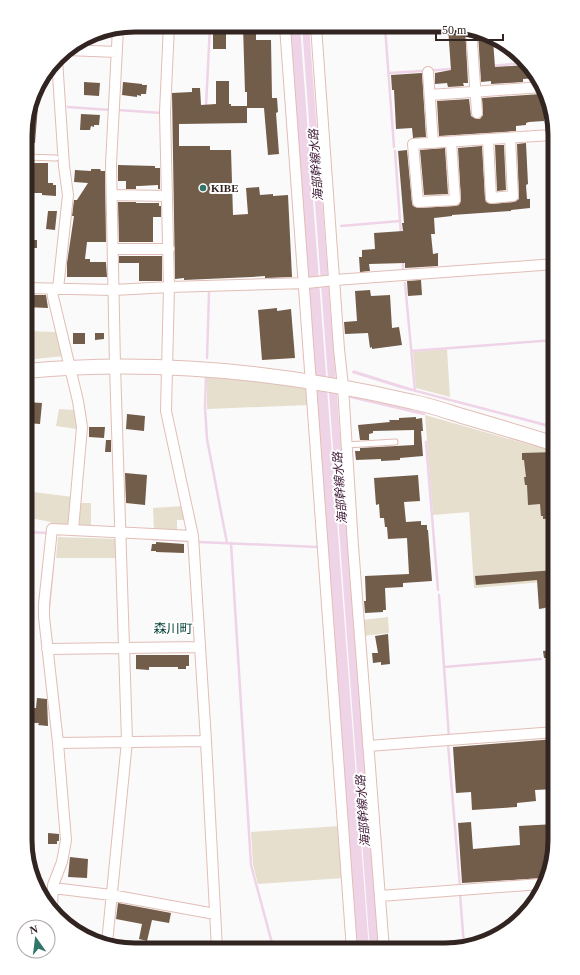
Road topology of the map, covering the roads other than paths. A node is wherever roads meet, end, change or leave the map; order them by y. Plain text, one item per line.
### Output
1 (169, 32) edge
2 (285, 32) edge
3 (316, 32) edge
4 (118, 34) edge
5 (472, 36) edge
6 (76, 50) edge
7 (117, 52) junction
8 (58, 68) edge
9 (428, 72) dead end
10 (536, 87) edge
11 (476, 91) junction
12 (430, 95) junction
13 (477, 113) dead end
14 (548, 135) edge
15 (510, 138) junction
16 (488, 140) junction
17 (451, 142) junction
18 (433, 143) junction
19 (32, 157) edge
20 (56, 158) dead end
21 (112, 195) junction
22 (167, 196) junction
23 (113, 249) junction
24 (169, 249) junction
25 (548, 265) edge
26 (333, 280) junction
27 (306, 283) junction
28 (170, 287) junction
29 (32, 288) edge
30 (55, 289) junction
31 (114, 290) junction
32 (115, 366) junction
33 (167, 366) junction
34 (70, 368) junction
35 (32, 371) edge
36 (310, 381) junction
37 (341, 386) junction
38 (395, 442) dead end
39 (548, 442) edge
40 (346, 445) junction
41 (73, 530) junction
42 (120, 532) junction
43 (193, 536) junction
44 (200, 648) junction
45 (47, 649) junction
46 (125, 649) junction
47 (548, 733) edge
48 (206, 741) junction
49 (127, 742) junction
50 (58, 743) junction
51 (368, 746) junction
52 (537, 884) edge
53 (53, 888) junction
54 (111, 894) junction
55 (380, 896) junction
56 (52, 902) edge
57 (215, 914) junction
58 (106, 938) edge
59 (217, 943) edge
60 (351, 943) edge
61 (383, 943) edge

1 - 22 street
2 - 27 street
3 - 26 street
4 - 7 street
5 - 11 street
6 - 7 street
7 - 21 street
8 - 30 street
9 - 12 street
10 - 11 street
11 - 12 street
11 - 13 street
12 - 18 street
14 - 15 street
15 - 16 street
15 - 16 street
16 - 17 street
17 - 18 street
17 - 18 street
19 - 20 lane
21 - 22 street
21 - 23 street
22 - 24 street
23 - 24 street
23 - 31 street
24 - 28 street
25 - 26 street
26 - 27 street
26 - 37 street
27 - 28 street
27 - 36 street
28 - 31 street
28 - 33 street
29 - 30 street
30 - 31 street
30 - 34 street
31 - 32 street
32 - 33 street
32 - 34 street
32 - 42 street
33 - 36 street
33 - 43 street
34 - 35 street
34 - 41 street
36 - 37 street
36 - 60 street
37 - 39 street
37 - 40 street
38 - 40 lane
40 - 51 street
41 - 42 street
41 - 45 street
42 - 43 street
42 - 46 street
43 - 44 street
44 - 46 street
44 - 48 street
45 - 46 street
45 - 50 street
46 - 49 street
47 - 51 street
48 - 49 street
48 - 57 street
49 - 50 street
49 - 54 street
50 - 53 street
51 - 55 street
52 - 55 street
53 - 54 street
53 - 56 street
54 - 57 street
54 - 58 street
55 - 61 street
57 - 59 street

